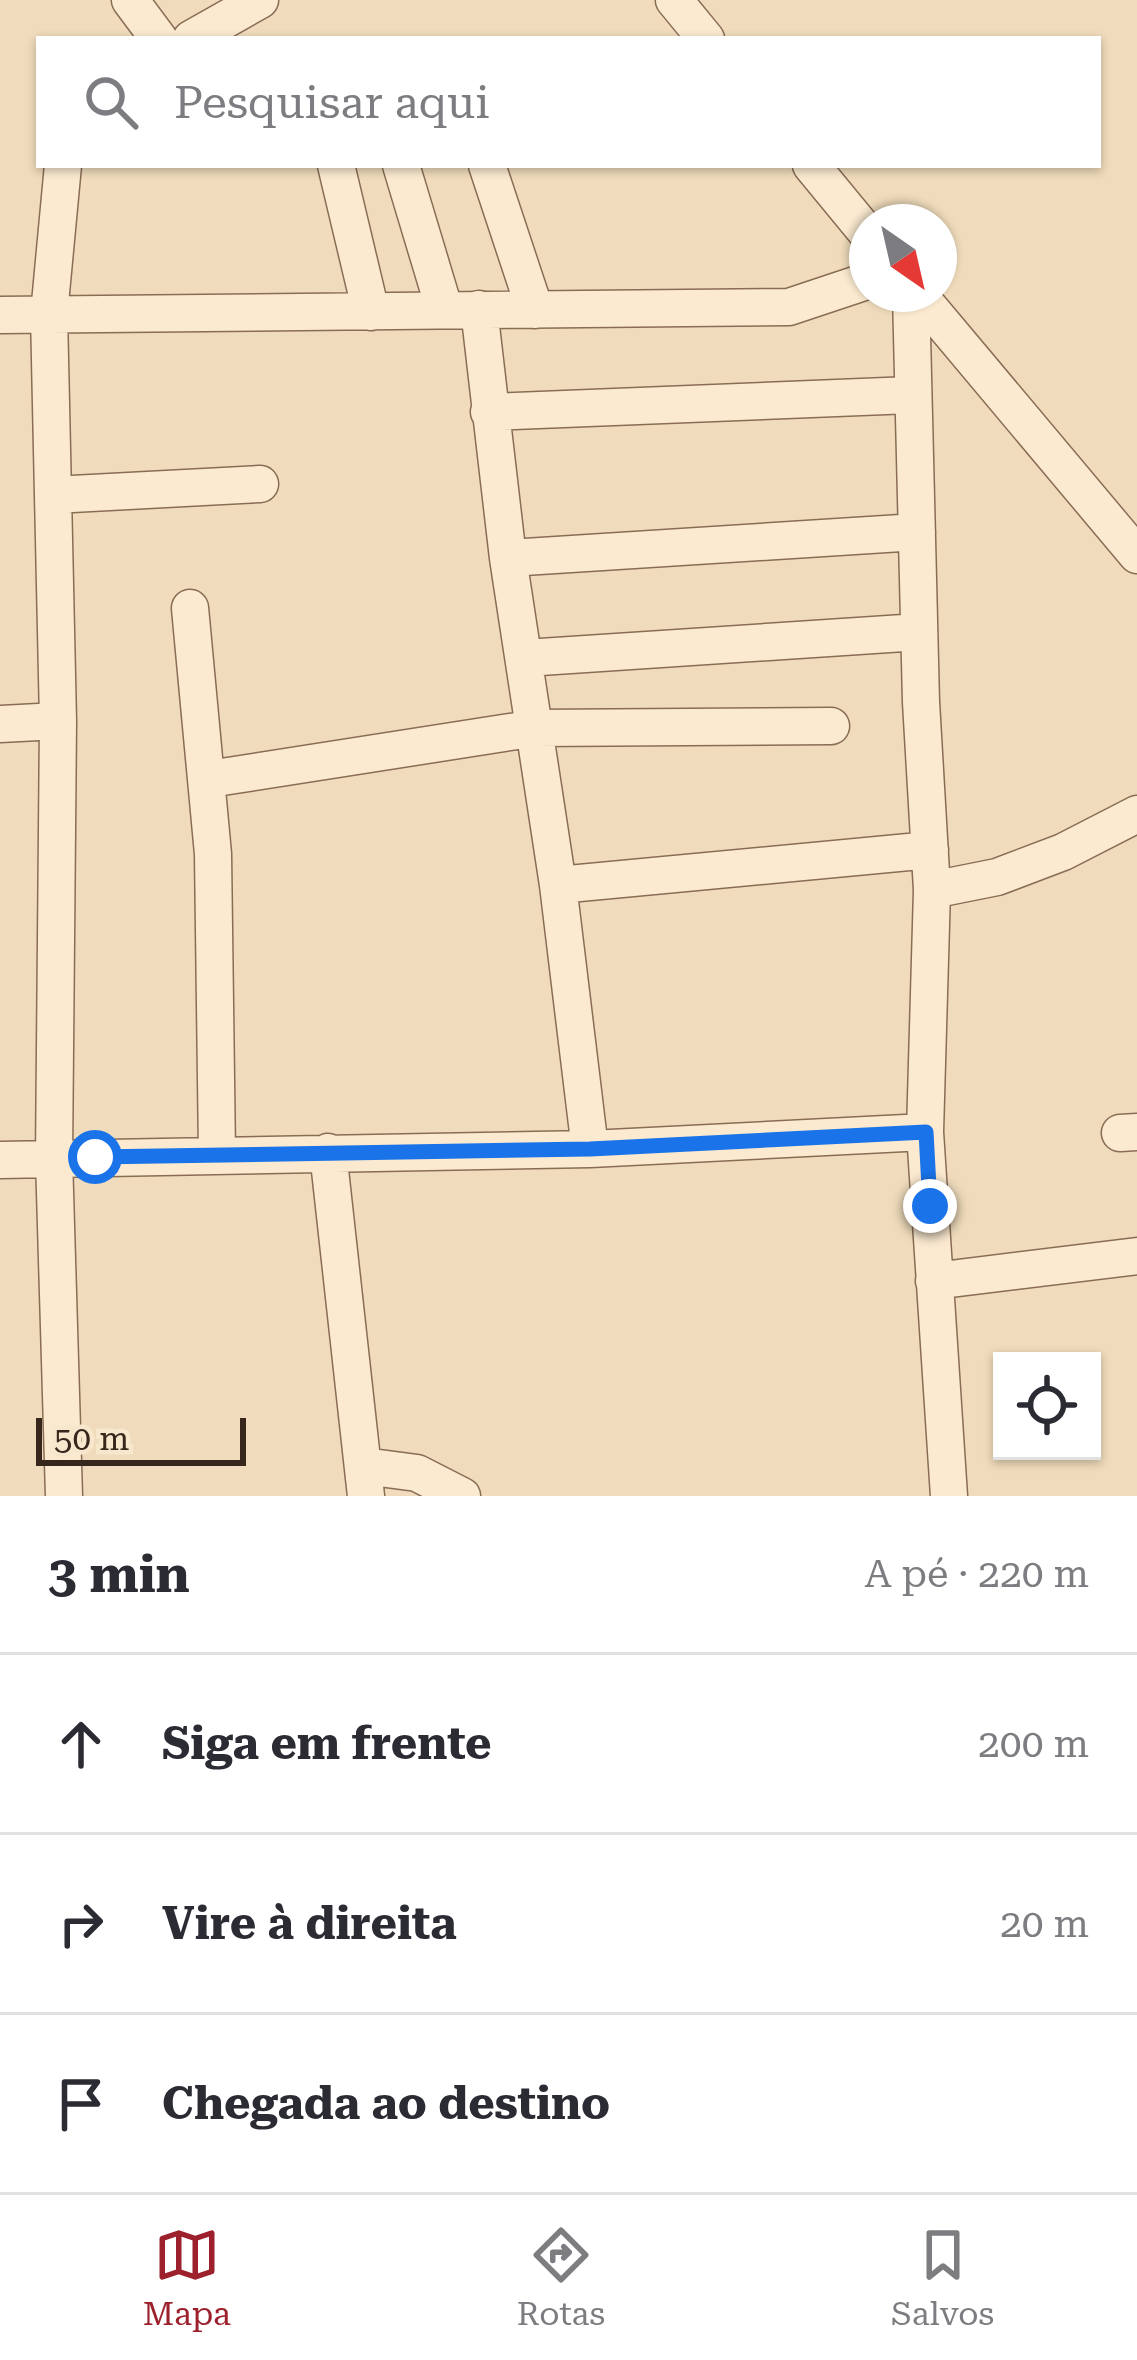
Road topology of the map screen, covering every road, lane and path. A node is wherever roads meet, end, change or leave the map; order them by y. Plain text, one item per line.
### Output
1 (130, 0) edge
2 (260, 0) edge
3 (674, 0) edge
4 (157, 36) edge
5 (196, 36) edge
6 (704, 36) edge
7 (63, 168) edge
8 (337, 168) edge
9 (402, 168) edge
10 (488, 168) edge
11 (813, 168) edge
12 (849, 211) edge
13 (849, 287) edge
14 (461, 308) junction
15 (536, 310) junction
16 (371, 312) junction
17 (913, 312) edge
18 (929, 312) edge
19 (50, 314) junction
20 (0, 315) edge
21 (911, 395) junction
22 (489, 412) junction
23 (260, 484) dead end
24 (53, 495) junction
25 (917, 532) junction
26 (1137, 555) edge
27 (508, 558) junction
28 (190, 608) dead end
29 (919, 632) junction
30 (525, 658) junction
31 (58, 721) junction
32 (0, 724) edge
33 (830, 726) dead end
34 (536, 728) junction
35 (209, 779) junction
36 (1137, 814) edge
37 (930, 850) junction
38 (558, 885) junction
39 (932, 890) junction
40 (926, 1132) junction
41 (590, 1149) junction
42 (328, 1152) junction
43 (217, 1154) junction
44 (55, 1158) junction
45 (0, 1160) edge
46 (1137, 1256) edge
47 (934, 1281) junction
48 (365, 1481) edge
49 (64, 1496) edge
50 (462, 1496) edge
51 (949, 1496) edge

1 - 4 street
2 - 5 street
3 - 6 street
7 - 19 street
8 - 16 street
9 - 14 street
10 - 15 street
11 - 12 street
13 - 15 street
14 - 15 street
14 - 16 street
14 - 22 street
16 - 19 street
17 - 21 street
18 - 26 street
19 - 20 street
19 - 24 street
21 - 22 street
21 - 25 street
22 - 27 street
23 - 24 street
24 - 31 street
25 - 27 street
25 - 29 street
27 - 30 street
28 - 35 street
29 - 30 street
29 - 37 street
30 - 34 street
31 - 32 street
31 - 44 street
33 - 34 street
34 - 35 street
34 - 38 street
35 - 43 street
36 - 39 street
37 - 38 street
37 - 39 street
38 - 41 street
39 - 40 street
40 - 41 street
40 - 47 street
41 - 42 street
42 - 43 street
42 - 48 street
43 - 44 street
44 - 45 street
44 - 49 street
46 - 47 street
47 - 51 street
48 - 50 street

